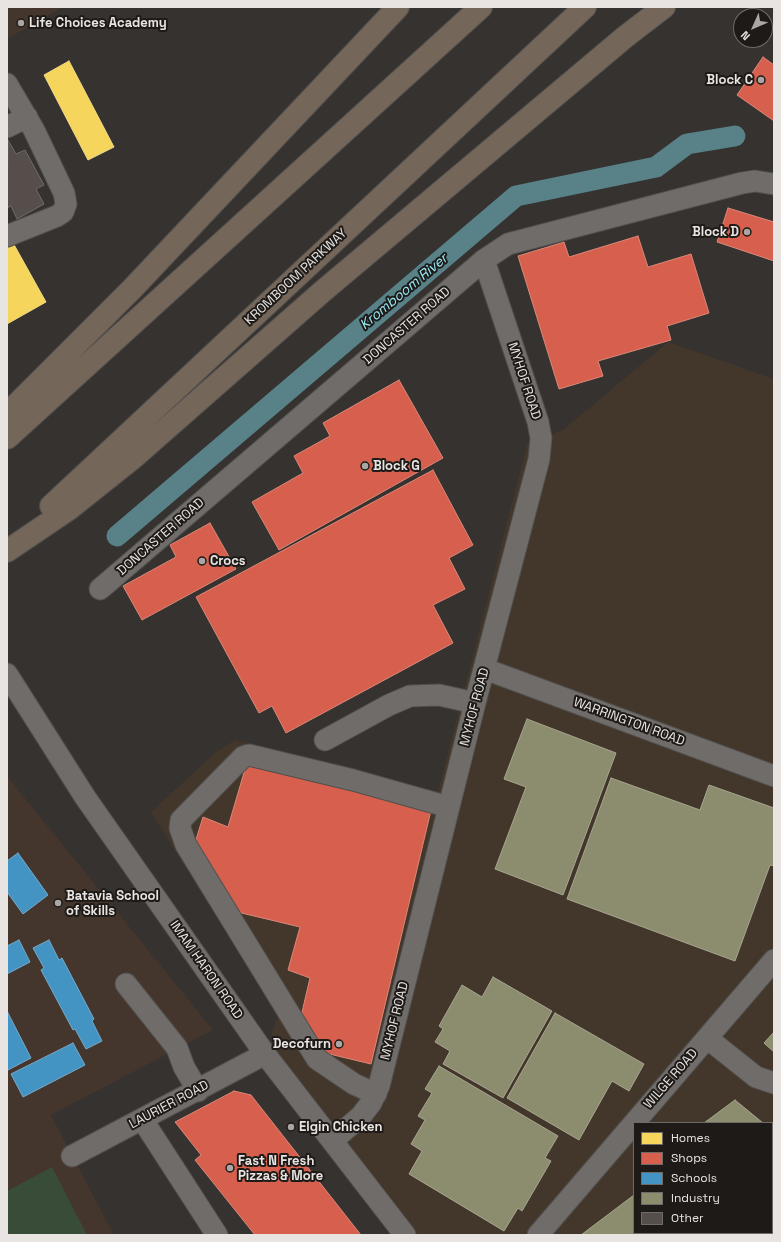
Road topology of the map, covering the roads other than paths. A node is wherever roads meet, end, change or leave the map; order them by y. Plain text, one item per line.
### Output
1 (398, 7) edge
2 (482, 7) edge
3 (585, 7) edge
4 (664, 7) edge
5 (7, 84) edge
6 (27, 117) junction
7 (7, 127) edge
8 (774, 184) edge
9 (7, 236) edge
10 (484, 260) junction
11 (7, 414) edge
12 (7, 438) edge
13 (7, 548) edge
14 (7, 551) edge
15 (100, 589) dead end
16 (484, 669) junction
17 (7, 674) edge
18 (475, 703) junction
19 (325, 740) dead end
20 (774, 776) edge
21 (449, 807) junction
22 (774, 960) edge
23 (126, 984) dead end
24 (707, 1038) junction
25 (265, 1054) junction
26 (774, 1083) edge
27 (198, 1090) junction
28 (376, 1094) junction
29 (142, 1119) junction
30 (635, 1122) edge
31 (633, 1124) edge
32 (332, 1141) junction
33 (72, 1156) dead end
34 (218, 1235) edge
35 (406, 1235) edge
36 (538, 1235) edge

1 - 11 highway
2 - 12 highway
3 - 13 highway, KROMBOOM PARKWAY
4 - 14 highway
5 - 6 street
6 - 7 street
6 - 9 street
8 - 10 street, DONCASTER ROAD
10 - 15 street, DONCASTER ROAD
10 - 16 street, MYHOF ROAD
16 - 18 street, MYHOF ROAD
16 - 20 street, WARRINGTON ROAD
17 - 25 street, IMAM HARON ROAD
18 - 19 street
18 - 21 street, MYHOF ROAD
21 - 28 street, MYHOF ROAD
21 - 28 street
22 - 24 street, WILGE ROAD
23 - 27 street
24 - 26 street
24 - 30 street, WILGE ROAD
25 - 27 street, LAURIER ROAD
25 - 32 street, IMAM HARON ROAD
27 - 29 street, LAURIER ROAD
28 - 32 street, MYHOF ROAD
29 - 33 street, LAURIER ROAD
29 - 34 street
31 - 36 street, WILGE ROAD
32 - 35 street, IMAM HARON ROAD

